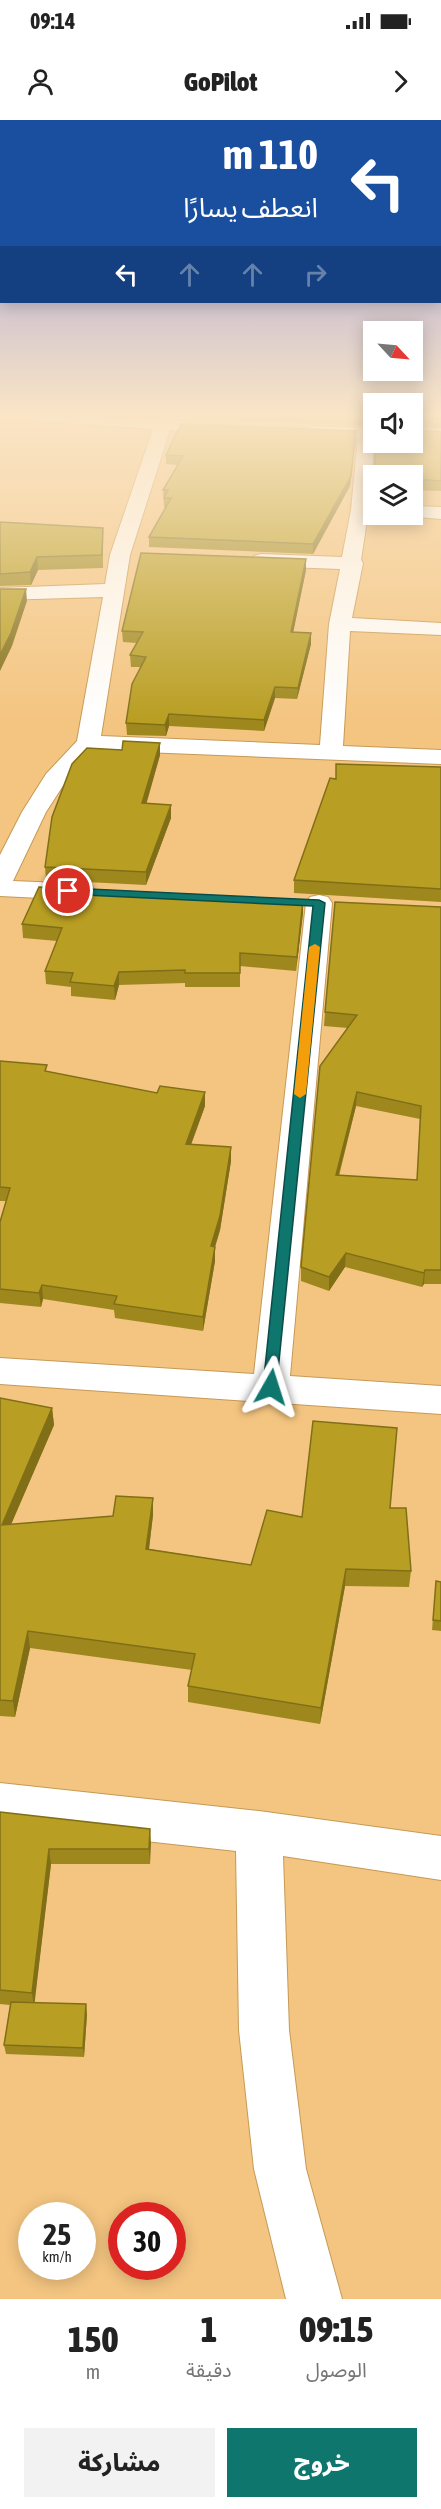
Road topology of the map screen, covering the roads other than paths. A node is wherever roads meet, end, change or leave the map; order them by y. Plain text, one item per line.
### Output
1 (132, 518) edge
2 (363, 525) edge
3 (120, 555) junction
4 (143, 556) edge
5 (236, 559) edge
6 (353, 563) junction
7 (114, 590) junction
8 (0, 594) edge
9 (340, 624) junction
10 (441, 629) edge
11 (88, 744) junction
12 (331, 752) junction
13 (441, 757) edge
14 (0, 881) edge
15 (0, 888) edge
16 (106, 893) edge
17 (319, 903) dead end
18 (0, 1371) edge
19 (271, 1387) junction
20 (441, 1400) edge
21 (0, 1804) edge
22 (259, 1832) junction
23 (441, 1858) edge
24 (314, 2299) edge

1 - 3 street
2 - 6 street
3 - 4 street
3 - 7 street
5 - 6 street
6 - 9 street
7 - 8 street
7 - 11 street
9 - 10 street
9 - 12 street
11 - 12 street
11 - 14 street
12 - 13 street
15 - 16 street
17 - 19 street
18 - 19 street
19 - 20 street
21 - 22 street
22 - 23 street
22 - 24 street

